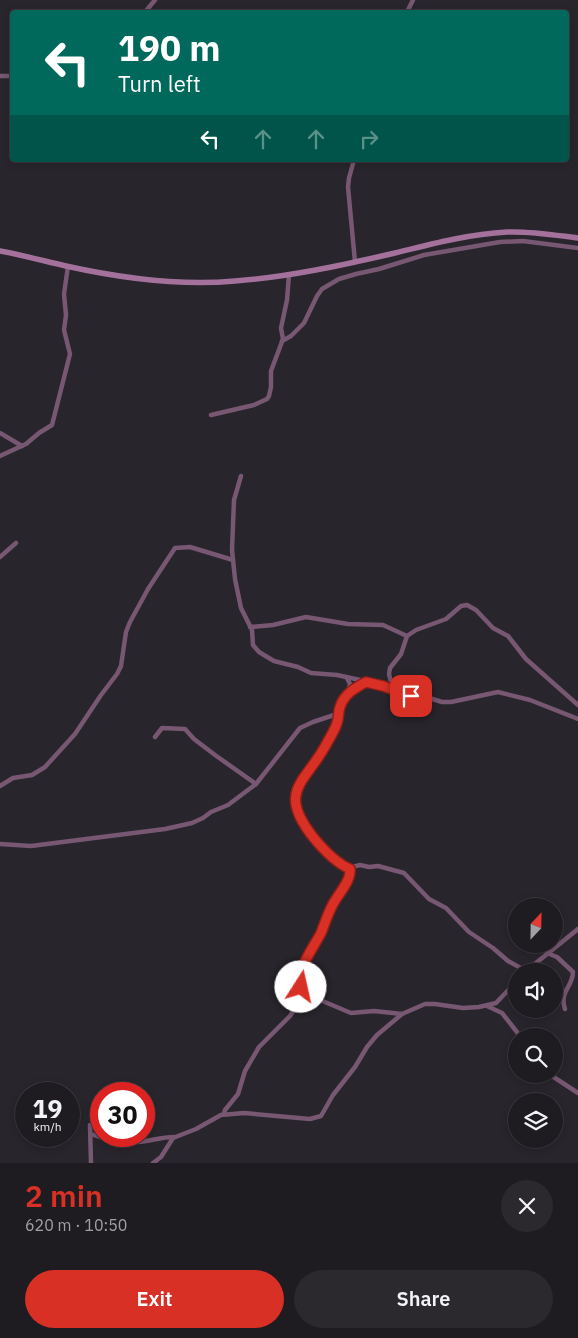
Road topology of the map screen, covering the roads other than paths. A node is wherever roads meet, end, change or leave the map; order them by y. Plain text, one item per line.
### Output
1 (155, 0) edge
2 (147, 10) edge
3 (353, 162) edge
4 (578, 238) edge
5 (578, 248) edge
6 (0, 251) edge
7 (355, 262) junction
8 (68, 266) junction
9 (289, 275) junction
10 (282, 341) junction
11 (211, 415) dead end
12 (0, 434) edge
13 (22, 446) junction
14 (0, 456) edge
15 (241, 476) dead end
16 (16, 543) dead end
17 (0, 557) edge
18 (233, 560) junction
19 (250, 627) junction
20 (407, 636) junction
21 (347, 678) junction
22 (366, 682) junction
23 (393, 690) junction
24 (348, 694) junction
25 (578, 705) edge
26 (339, 708) junction
27 (578, 719) edge
28 (155, 737) dead end
29 (256, 784) junction
30 (0, 786) edge
31 (0, 844) edge
32 (350, 869) junction
33 (578, 929) edge
34 (547, 954) junction
35 (512, 963) edge
36 (536, 963) edge
37 (508, 991) edge
38 (302, 992) junction
39 (487, 1006) junction
40 (564, 1009) dead end
41 (402, 1014) junction
42 (514, 1028) edge
43 (563, 1083) edge
44 (578, 1093) edge
45 (225, 1114) junction
46 (174, 1137) junction
47 (155, 1138) edge
48 (91, 1147) edge
49 (91, 1163) edge
50 (153, 1163) edge

1 - 2 street
3 - 7 street
4 - 7 main road
5 - 10 street
6 - 8 main road
7 - 9 main road
8 - 9 main road
8 - 13 street
9 - 10 street
10 - 11 street
12 - 13 street
13 - 14 street
15 - 18 street
16 - 17 street
18 - 19 street
18 - 30 street
19 - 20 street
19 - 21 street
20 - 23 street
20 - 25 street
21 - 22 street
21 - 24 street
22 - 23 street
22 - 24 street
23 - 27 street
24 - 26 street
26 - 29 street
26 - 32 street
28 - 29 street
29 - 31 street
32 - 35 street
32 - 38 street
33 - 34 street
34 - 36 street
34 - 40 street
37 - 39 street
38 - 41 street
38 - 45 street
39 - 41 street
39 - 42 street
41 - 45 street
43 - 44 street
45 - 46 street
46 - 47 street
46 - 50 street
48 - 49 street

